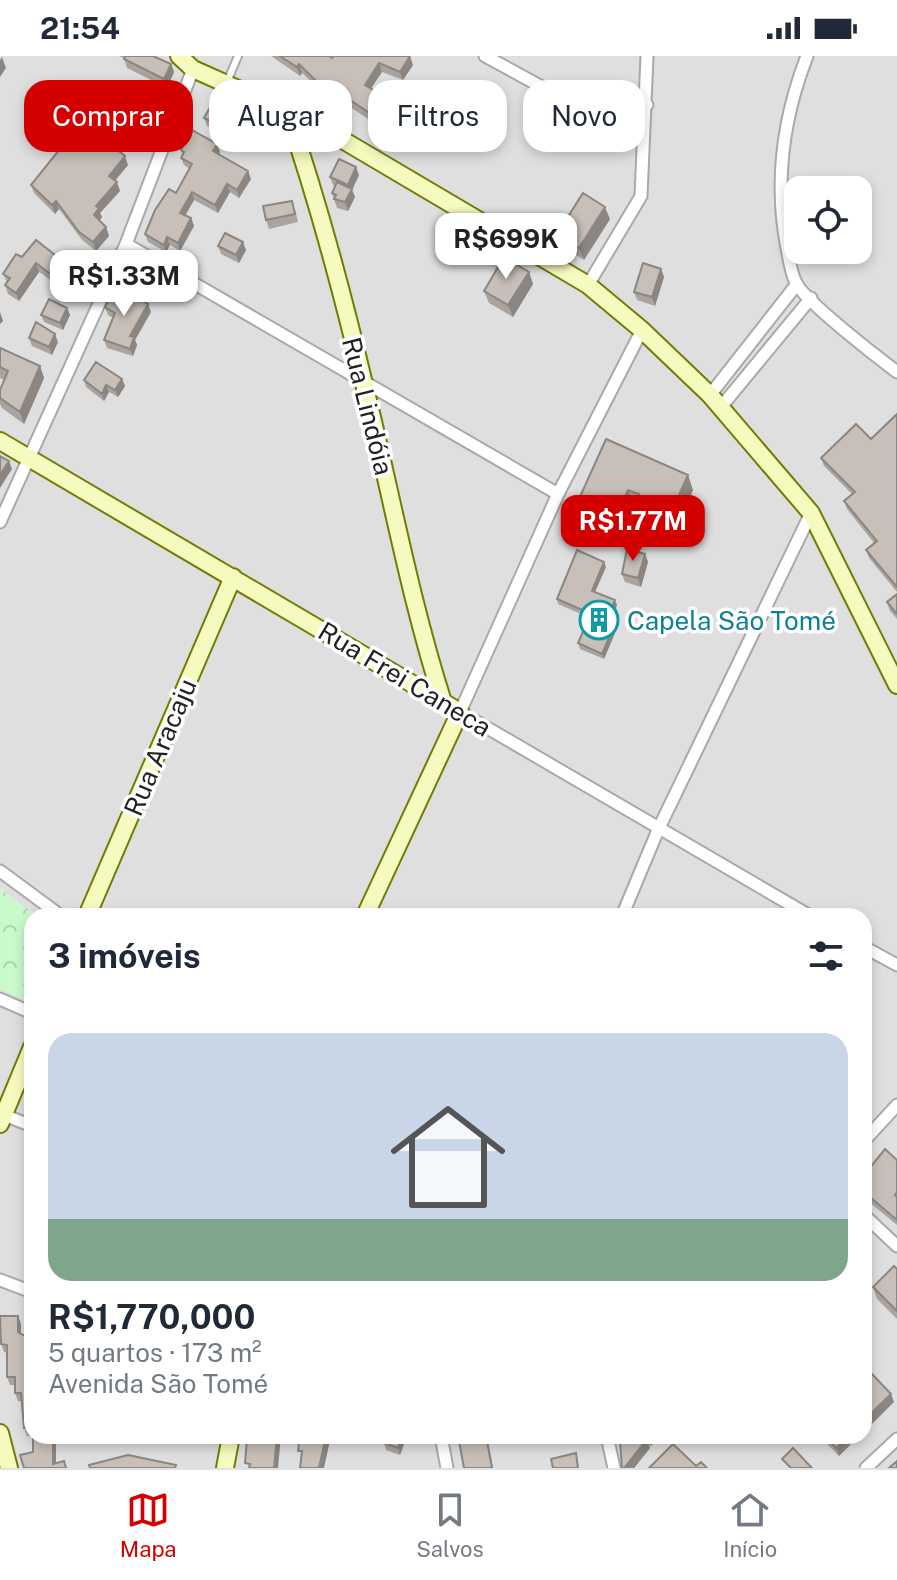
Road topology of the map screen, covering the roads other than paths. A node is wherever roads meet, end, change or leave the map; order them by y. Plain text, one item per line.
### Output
1 (179, 56) edge
2 (238, 56) edge
3 (485, 56) edge
4 (647, 56) edge
5 (807, 56) edge
6 (193, 69) junction
7 (217, 80) edge
8 (228, 80) edge
9 (647, 105) junction
10 (352, 145) edge
11 (301, 152) edge
12 (126, 244) junction
13 (797, 284) junction
14 (588, 285) junction
15 (811, 298) junction
16 (642, 330) junction
17 (897, 372) edge
18 (365, 385) junction
19 (716, 401) junction
20 (0, 441) edge
21 (28, 459) junction
22 (558, 494) junction
23 (811, 513) junction
24 (0, 522) edge
25 (233, 577) junction
26 (897, 685) edge
27 (443, 702) junction
28 (460, 712) junction
29 (658, 830) junction
30 (0, 871) edge
31 (50, 908) edge
32 (90, 908) edge
33 (369, 908) edge
34 (625, 908) edge
35 (796, 908) edge
36 (872, 951) edge
37 (897, 965) edge
38 (0, 999) edge
39 (24, 1010) edge
40 (24, 1066) edge
41 (897, 1105) edge
42 (2, 1120) edge
43 (24, 1124) edge
44 (872, 1132) edge
45 (872, 1223) edge
46 (897, 1246) edge
47 (0, 1280) edge
48 (24, 1289) edge
49 (0, 1433) edge
50 (897, 1439) edge
51 (230, 1444) edge
52 (442, 1444) edge
53 (609, 1444) edge
54 (9, 1468) edge
55 (225, 1468) edge
56 (447, 1468) edge
57 (614, 1468) edge
58 (866, 1468) edge

1 - 6 street
2 - 8 lane
3 - 9 street
4 - 9 street
5 - 13 street
6 - 7 street
6 - 12 street
9 - 14 street
10 - 14 street
11 - 18 street, Rua Lindóia
12 - 18 street
12 - 21 street
13 - 15 street
13 - 19 street
14 - 16 street
15 - 17 street
15 - 19 street
16 - 19 street
16 - 22 street
18 - 22 street
18 - 27 street, Rua Lindóia
19 - 23 street
20 - 21 street, Rua Frei Caneca
21 - 24 street
21 - 25 street, Rua Frei Caneca
22 - 28 street
23 - 26 street
23 - 29 street
25 - 27 street, Rua Frei Caneca
25 - 32 street, Rua Aracaju
27 - 28 street, Rua Frei Caneca
28 - 29 street, Rua Frei Caneca
28 - 33 street
29 - 34 street
29 - 35 street, Rua Frei Caneca
30 - 31 street
36 - 37 street
38 - 39 street
40 - 42 street
41 - 44 street
42 - 43 street
45 - 46 street
47 - 48 street
49 - 54 street
50 - 58 street
51 - 55 street
52 - 56 street
53 - 57 street

